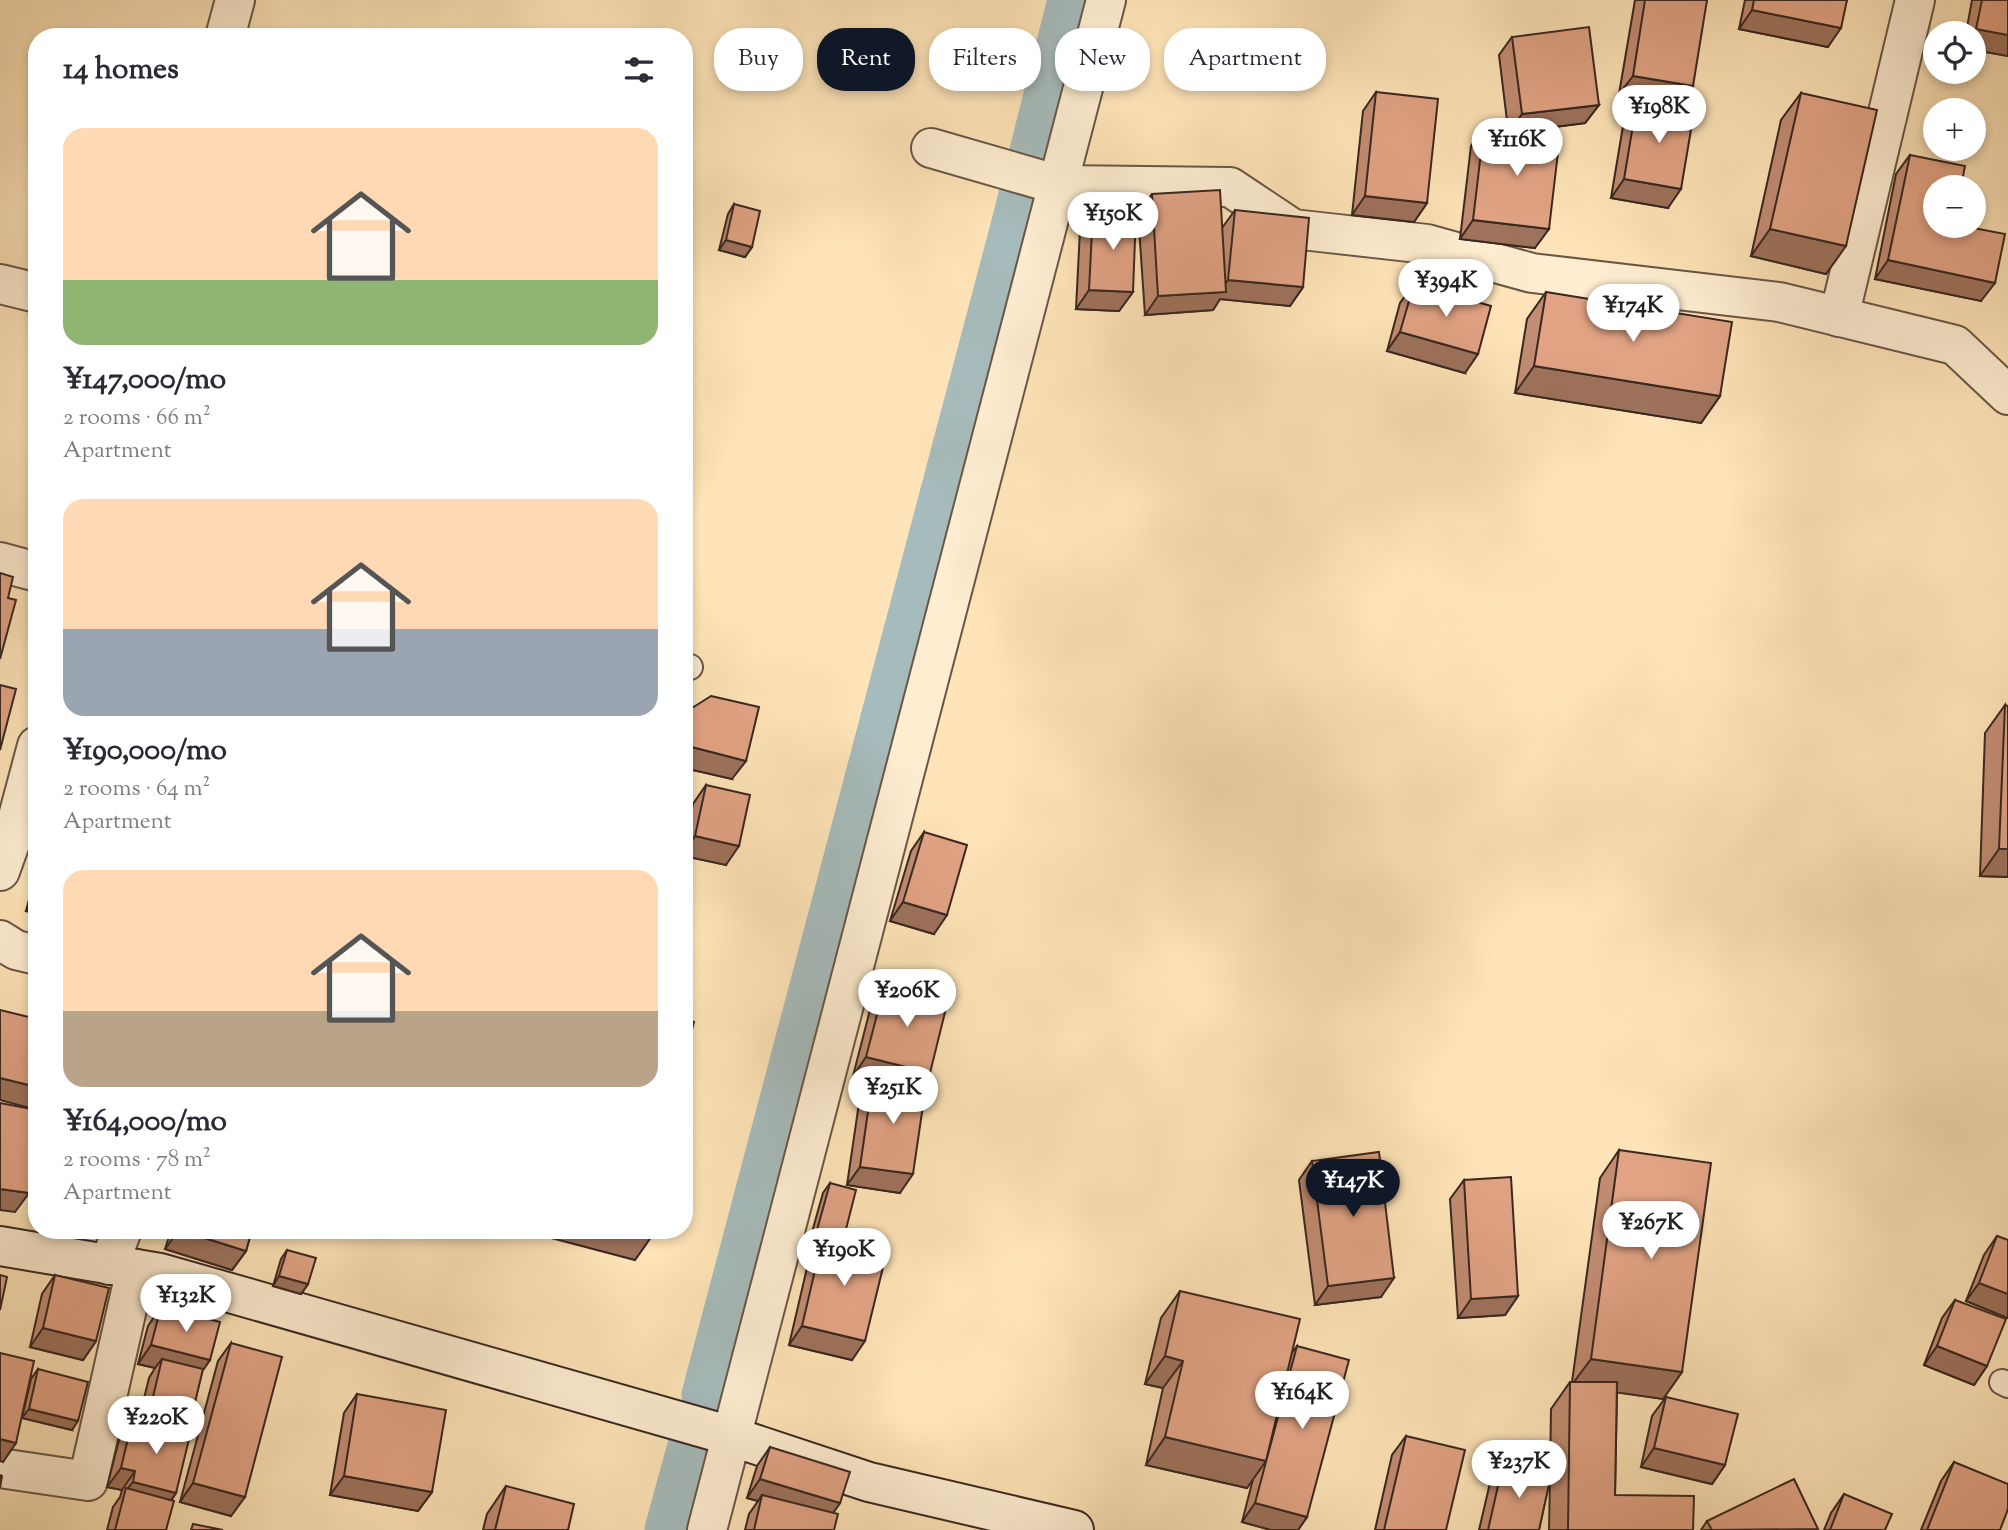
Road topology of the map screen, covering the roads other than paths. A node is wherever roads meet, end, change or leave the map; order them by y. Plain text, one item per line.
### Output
1 (235, 0) edge
2 (1107, 0) edge
3 (1915, 0) edge
4 (227, 28) edge
5 (931, 148) dead end
6 (1059, 185) junction
7 (0, 284) edge
8 (28, 291) edge
9 (1839, 317) junction
10 (2008, 395) edge
11 (0, 562) edge
12 (28, 570) edge
13 (28, 771) edge
14 (7, 830) edge
15 (0, 871) edge
16 (0, 940) edge
17 (28, 953) edge
18 (0, 1247) edge
19 (122, 1255) edge
20 (730, 1436) junction
21 (0, 1468) edge
22 (707, 1530) edge
23 (1074, 1530) edge

1 - 4 street
2 - 6 street
3 - 9 street
5 - 6 street
6 - 9 street
6 - 20 street
7 - 8 street
9 - 10 street
11 - 12 street
13 - 14 street
14 - 15 street
16 - 17 street
18 - 19 street
19 - 20 street
19 - 21 street
20 - 22 street
20 - 23 street

